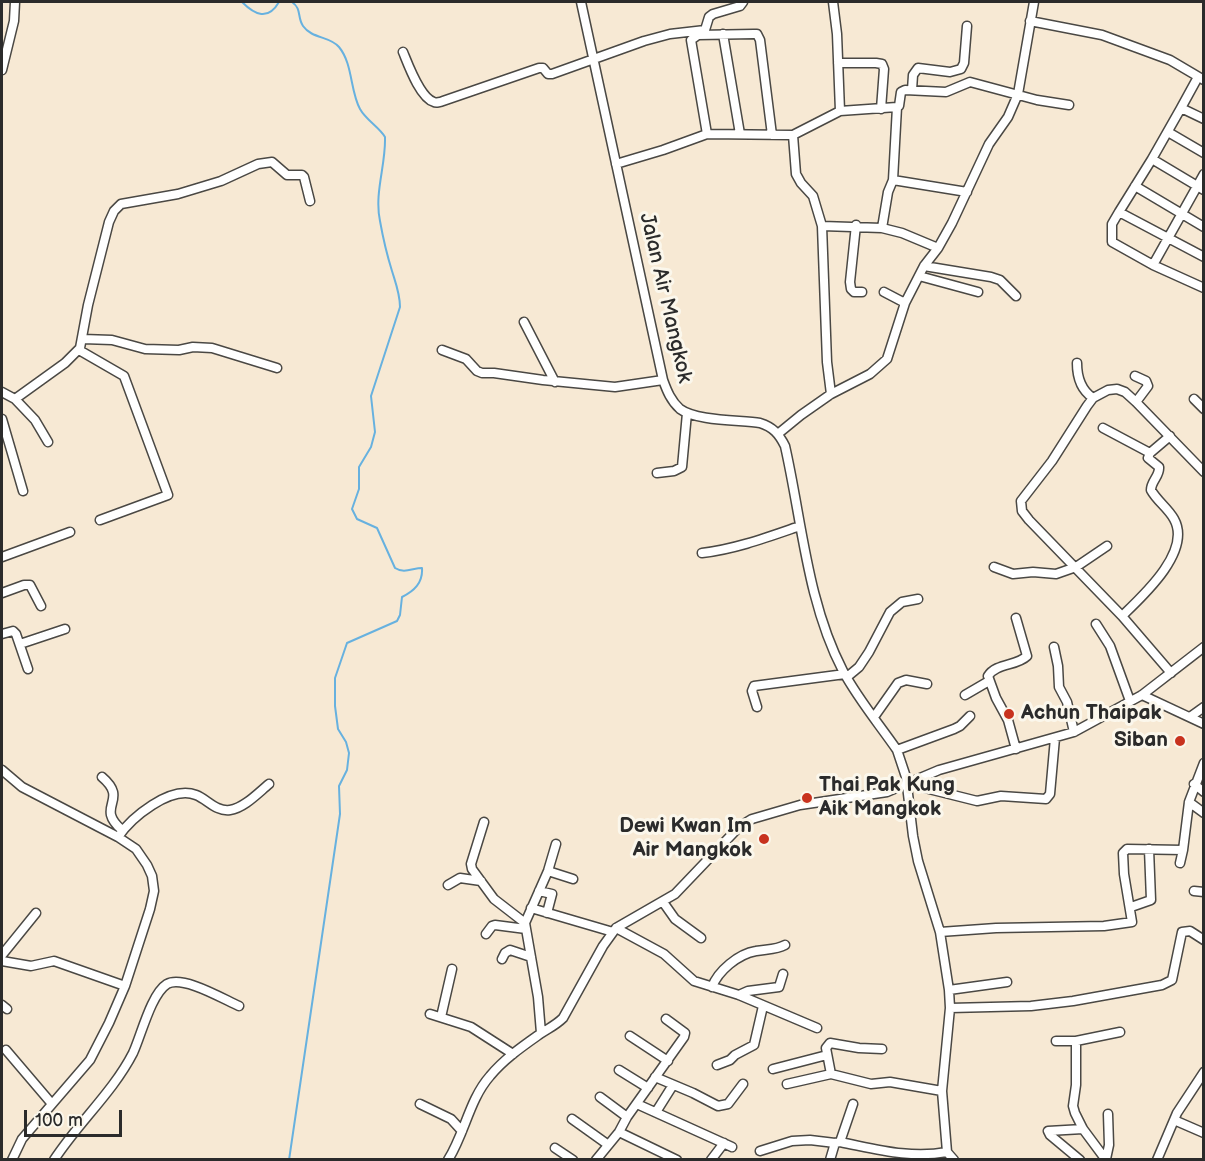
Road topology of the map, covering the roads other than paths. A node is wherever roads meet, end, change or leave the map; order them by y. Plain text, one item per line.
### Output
1 (15, 2) edge
2 (581, 2) edge
3 (743, 2) edge
4 (833, 2) edge
5 (1034, 2) edge
6 (1030, 21) junction
7 (968, 26) dead end
8 (723, 34) junction
9 (403, 52) dead end
10 (594, 60) junction
11 (838, 63) junction
12 (2, 70) edge
13 (1201, 79) edge
14 (912, 90) junction
15 (1018, 94) junction
16 (1069, 105) dead end
17 (897, 107) junction
18 (1181, 108) junction
19 (881, 109) junction
20 (840, 111) junction
21 (1203, 118) edge
22 (1168, 132) junction
23 (707, 134) junction
24 (740, 134) junction
25 (772, 135) junction
26 (793, 135) junction
27 (1203, 153) edge
28 (1152, 159) junction
29 (616, 164) junction
30 (1203, 174) edge
31 (893, 180) junction
32 (1135, 186) junction
33 (1200, 188) edge
34 (968, 192) junction
35 (310, 201) dead end
36 (1119, 212) junction
37 (1180, 214) junction
38 (856, 225) junction
39 (822, 226) junction
40 (1203, 227) edge
41 (882, 228) junction
42 (1168, 237) junction
43 (938, 248) junction
44 (1203, 257) edge
45 (1153, 265) junction
46 (924, 266) junction
47 (919, 276) junction
48 (1203, 288) edge
49 (862, 292) dead end
50 (884, 292) dead end
51 (978, 292) dead end
52 (1016, 296) dead end
53 (905, 303) junction
54 (524, 322) dead end
55 (83, 339) junction
56 (79, 350) junction
57 (442, 350) dead end
58 (1077, 363) dead end
59 (277, 368) dead end
60 (1135, 376) dead end
61 (663, 380) junction
62 (555, 382) junction
63 (2, 392) edge
64 (831, 394) junction
65 (1094, 398) junction
66 (15, 399) junction
67 (1194, 399) dead end
68 (1136, 402) junction
69 (1203, 409) edge
70 (687, 412) junction
71 (2, 419) edge
72 (1103, 428) dead end
73 (778, 434) junction
74 (1170, 436) junction
75 (48, 442) dead end
76 (1150, 453) junction
77 (1203, 472) edge
78 (657, 473) dead end
79 (23, 491) dead end
80 (99, 520) dead end
81 (800, 526) junction
82 (70, 532) dead end
83 (1107, 546) dead end
84 (702, 553) dead end
85 (2, 557) edge
86 (994, 567) dead end
87 (1076, 567) junction
88 (2, 593) edge
89 (918, 599) dead end
90 (41, 606) dead end
91 (1122, 616) junction
92 (1016, 618) dead end
93 (1096, 624) dead end
94 (65, 629) dead end
95 (2, 634) edge
96 (20, 645) junction
97 (1054, 647) dead end
98 (1203, 647) edge
99 (28, 669) dead end
100 (1170, 673) junction
101 (846, 675) junction
102 (989, 681) junction
103 (927, 684) dead end
104 (965, 695) dead end
105 (1142, 695) junction
106 (1130, 701) junction
107 (756, 707) dead end
108 (1203, 707) edge
109 (970, 716) dead end
110 (874, 717) junction
111 (1190, 717) junction
112 (1203, 724) edge
113 (1074, 732) junction
114 (1055, 738) junction
115 (1016, 748) junction
116 (897, 750) junction
117 (1203, 763) edge
118 (2, 770) edge
119 (102, 777) dead end
120 (910, 782) junction
121 (269, 784) dead end
122 (1194, 784) junction
123 (1203, 792) edge
124 (1189, 802) junction
125 (1203, 813) edge
126 (484, 822) dead end
127 (120, 834) junction
128 (556, 844) dead end
129 (1149, 849) junction
130 (1183, 850) junction
131 (1180, 863) dead end
132 (548, 871) junction
133 (573, 879) dead end
134 (481, 881) junction
135 (448, 885) dead end
136 (539, 891) junction
137 (663, 902) junction
138 (1131, 907) junction
139 (531, 908) junction
140 (36, 913) dead end
141 (547, 913) junction
142 (525, 926) junction
143 (1203, 926) edge
144 (615, 930) junction
145 (940, 932) junction
146 (486, 934) dead end
147 (701, 938) dead end
148 (1200, 938) edge
149 (785, 945) dead end
150 (2, 955) edge
151 (531, 957) junction
152 (502, 959) dead end
153 (2, 961) edge
154 (452, 969) dead end
155 (783, 974) dead end
156 (1007, 982) dead end
157 (125, 986) junction
158 (712, 987) junction
159 (949, 990) junction
160 (739, 995) junction
161 (239, 1006) dead end
162 (763, 1006) junction
163 (950, 1008) junction
164 (430, 1014) dead end
165 (441, 1017) junction
166 (666, 1019) dead end
167 (817, 1028) dead end
168 (1120, 1032) dead end
169 (541, 1033) junction
170 (630, 1036) dead end
171 (1056, 1041) dead end
172 (1076, 1041) junction
173 (882, 1049) dead end
174 (6, 1050) dead end
175 (513, 1054) junction
176 (827, 1055) junction
177 (668, 1061) junction
178 (717, 1065) dead end
179 (773, 1069) dead end
180 (619, 1070) dead end
181 (1203, 1072) edge
182 (831, 1074) junction
183 (655, 1077) junction
184 (744, 1084) dead end
185 (787, 1084) dead end
186 (673, 1085) junction
187 (648, 1088) junction
188 (942, 1091) junction
189 (600, 1097) dead end
190 (52, 1104) junction
191 (420, 1104) dead end
192 (638, 1104) junction
193 (853, 1104) dead end
194 (656, 1112) junction
195 (1108, 1114) dead end
196 (627, 1117) junction
197 (572, 1119) dead end
198 (1174, 1120) junction
199 (1083, 1129) junction
200 (462, 1131) junction
201 (619, 1132) junction
202 (1203, 1132) edge
203 (837, 1142) junction
204 (608, 1144) junction
205 (555, 1148) dead end
206 (760, 1151) dead end
207 (950, 1156) edge
208 (1106, 1159) edge
209 (12, 1160) edge
210 (54, 1160) edge
211 (448, 1160) edge
212 (573, 1160) edge
213 (596, 1160) edge
214 (677, 1160) edge
215 (711, 1160) edge
216 (830, 1160) edge
217 (1080, 1160) edge
218 (1157, 1160) edge

1 - 12 street
2 - 10 street, Jalan Air Mangkok
3 - 10 street
4 - 11 street
5 - 6 street
6 - 13 street
6 - 15 street
7 - 14 street
8 - 23 street
8 - 24 street
8 - 25 street
9 - 10 street
10 - 29 street, Jalan Air Mangkok
11 - 19 street
11 - 20 street
13 - 18 street
14 - 15 street
14 - 17 street
15 - 16 street
15 - 34 street
17 - 19 street
17 - 31 street
18 - 21 street
18 - 22 street
19 - 20 street
20 - 26 street
22 - 27 street
22 - 28 street
23 - 24 street
23 - 29 street
24 - 25 street
25 - 26 street
26 - 39 street
28 - 32 street
28 - 33 street
29 - 61 street, Jalan Air Mangkok
30 - 33 street
31 - 34 street
31 - 41 street
32 - 36 street
32 - 37 street
33 - 37 street
34 - 43 street
35 - 55 street
36 - 42 street
36 - 45 street
37 - 40 street
37 - 42 street
38 - 39 street
38 - 41 street
38 - 49 street
39 - 64 street
41 - 43 street
42 - 44 street
42 - 45 street
43 - 46 street
45 - 48 street
46 - 47 street
46 - 52 street
47 - 51 street
47 - 53 street
50 - 53 street
53 - 64 street
54 - 62 street
55 - 56 street
55 - 59 street
56 - 66 street
56 - 80 street
57 - 62 street
58 - 65 street
60 - 68 street
61 - 62 street
61 - 70 street, Jalan Air Mangkok
63 - 66 street
64 - 73 street
65 - 68 street
65 - 87 street
66 - 75 street
67 - 69 street
68 - 74 street
70 - 73 street, Jalan Air Mangkok
70 - 78 street
71 - 79 street
72 - 76 street
73 - 81 street
74 - 76 street
74 - 77 street
76 - 91 street
81 - 84 street
81 - 101 street
82 - 85 street
83 - 87 street
86 - 87 street
87 - 91 street
88 - 90 street
89 - 101 street
91 - 100 street
92 - 102 street
93 - 106 street
94 - 96 street
95 - 96 street
96 - 99 street
97 - 113 street
98 - 100 street
100 - 105 street
101 - 107 street
101 - 110 street
102 - 104 street
102 - 115 street
103 - 110 street
105 - 106 street
105 - 111 street
106 - 113 street
108 - 111 street
109 - 116 street
110 - 116 street
111 - 112 street
113 - 114 street
114 - 115 street
114 - 120 street
115 - 120 street
116 - 120 street
117 - 122 street
118 - 127 street
119 - 127 street
120 - 137 street
120 - 145 street
121 - 127 street
122 - 123 street
122 - 124 street
124 - 125 street
124 - 130 street
126 - 134 street
127 - 157 street
128 - 132 street
129 - 130 street
129 - 138 street
129 - 138 street
130 - 131 street
132 - 133 street
132 - 136 street
134 - 135 street
134 - 142 street
136 - 139 street
136 - 141 street
137 - 144 street
137 - 147 street
138 - 145 street
139 - 141 street
139 - 142 street
140 - 150 street
141 - 144 street
142 - 146 street
142 - 151 street
143 - 148 street
144 - 158 street
144 - 169 street
145 - 159 street
148 - 163 street
149 - 158 street
151 - 152 street
151 - 169 street
153 - 157 street
154 - 165 street
155 - 160 street
156 - 159 street
157 - 190 street
158 - 160 street
159 - 163 street
160 - 162 street
161 - 210 street
162 - 167 street
162 - 178 street
163 - 188 street
164 - 165 street
165 - 175 street
166 - 177 street
168 - 172 street
169 - 175 street
170 - 177 street
171 - 172 street
172 - 199 street
173 - 176 street
174 - 190 street
175 - 200 street
176 - 179 street
176 - 182 street
177 - 183 street
180 - 187 street
181 - 198 street
182 - 185 street
182 - 188 street
183 - 186 street
183 - 187 street
184 - 186 street
186 - 194 street
187 - 192 street
188 - 207 street
189 - 196 street
190 - 209 street
191 - 200 street
192 - 194 street
192 - 196 street
193 - 203 street
194 - 215 street
195 - 208 street
196 - 201 street
197 - 204 street
198 - 202 street
198 - 218 street
199 - 208 street
199 - 217 street
200 - 211 street
201 - 204 street
201 - 214 street
203 - 206 street
203 - 207 street
203 - 216 street
204 - 213 street
205 - 212 street

